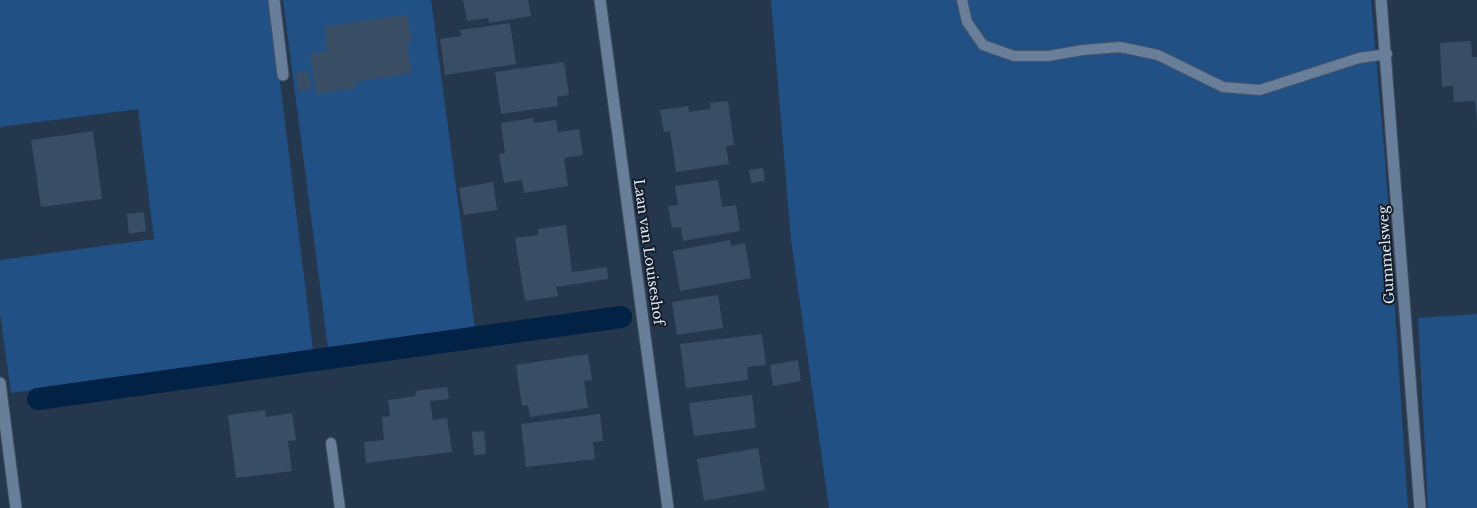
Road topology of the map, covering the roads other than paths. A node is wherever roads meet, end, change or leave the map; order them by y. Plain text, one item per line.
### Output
1 (274, 0) edge
2 (600, 0) edge
3 (962, 0) edge
4 (1381, 0) edge
5 (1387, 54) junction
6 (283, 75) dead end
7 (0, 383) edge
8 (331, 443) dead end
9 (16, 508) edge
10 (340, 508) edge
11 (668, 508) edge
12 (1420, 508) edge

1 - 6 street
2 - 11 street, Laan van Louiseshof
3 - 5 lane
4 - 5 street, Gummelsweg
5 - 12 street, Gummelsweg
7 - 9 street
8 - 10 lane

